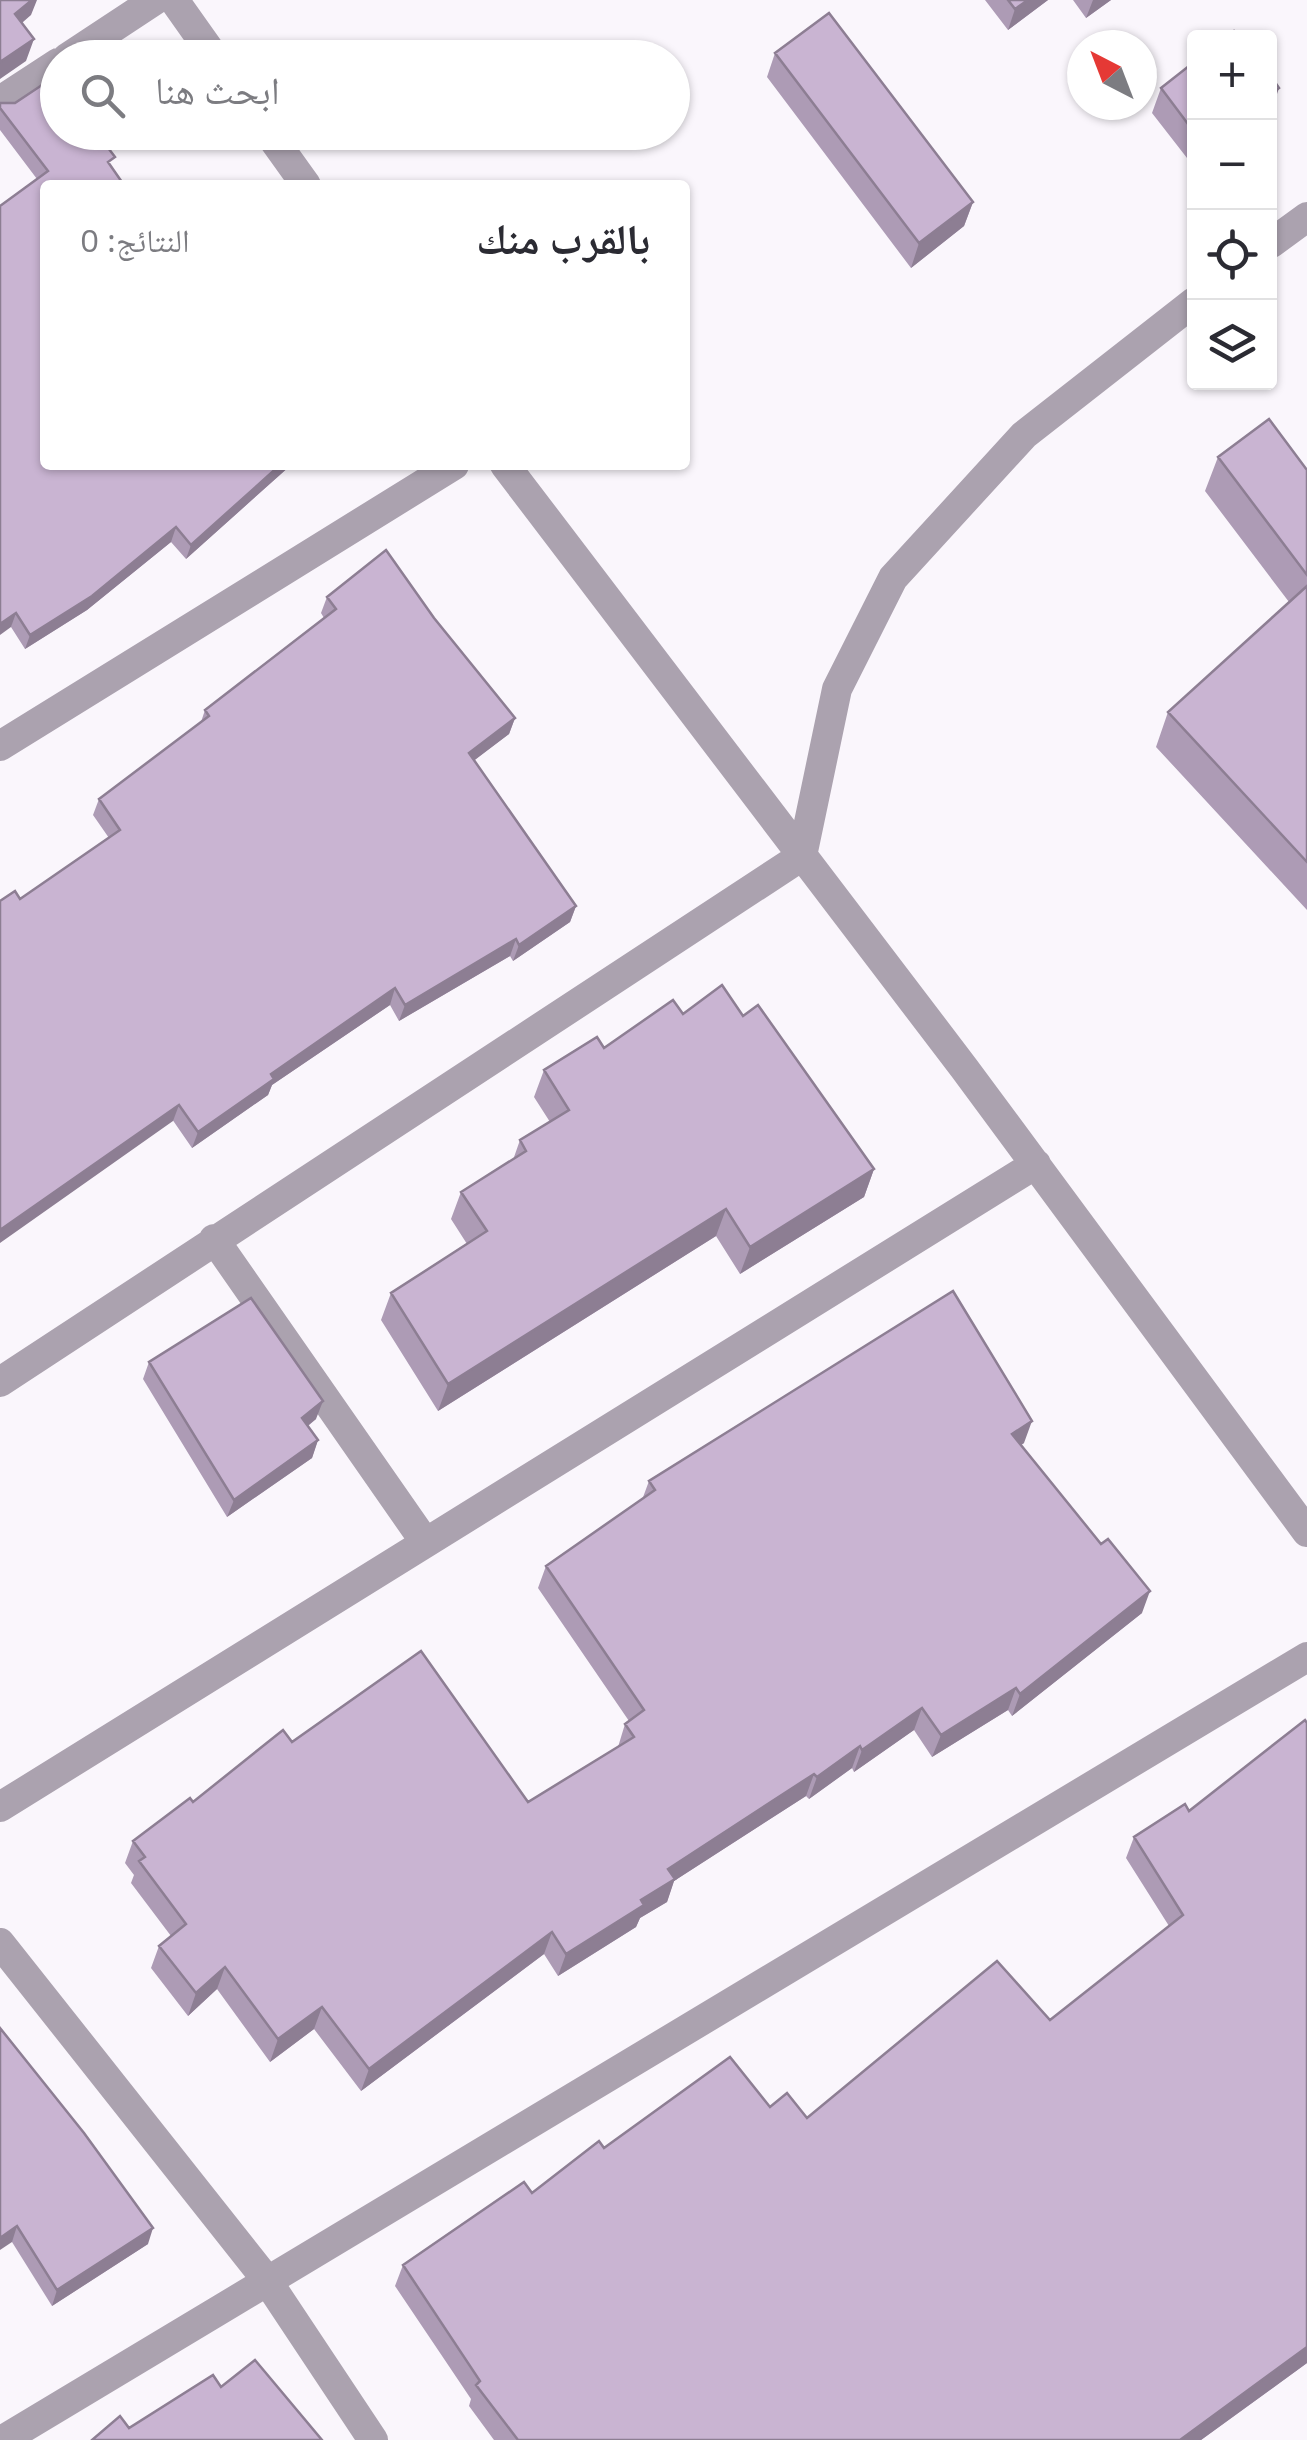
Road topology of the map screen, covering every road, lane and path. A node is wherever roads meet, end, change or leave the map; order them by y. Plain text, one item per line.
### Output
1 (156, 0) edge
2 (174, 0) edge
3 (95, 40) edge
4 (202, 40) edge
5 (40, 75) edge
6 (0, 101) edge
7 (281, 150) edge
8 (302, 180) edge
9 (1307, 217) edge
10 (1277, 239) edge
11 (1187, 307) edge
12 (446, 470) edge
13 (509, 470) edge
14 (0, 746) edge
15 (802, 856) junction
16 (1036, 1164) junction
17 (214, 1239) junction
18 (0, 1382) edge
19 (1307, 1532) edge
20 (426, 1542) junction
21 (1307, 1657) edge
22 (0, 1807) edge
23 (0, 1943) edge
24 (266, 2279) junction
25 (3, 2440) edge
26 (373, 2440) edge

1 - 3 street
2 - 4 street
5 - 6 street
7 - 8 street
9 - 10 street
11 - 15 street
12 - 14 street
13 - 15 street
15 - 16 street
15 - 17 street
16 - 19 street
16 - 20 street
17 - 18 street
17 - 20 street
20 - 22 street
21 - 24 street
23 - 24 street
24 - 25 street
24 - 26 street

